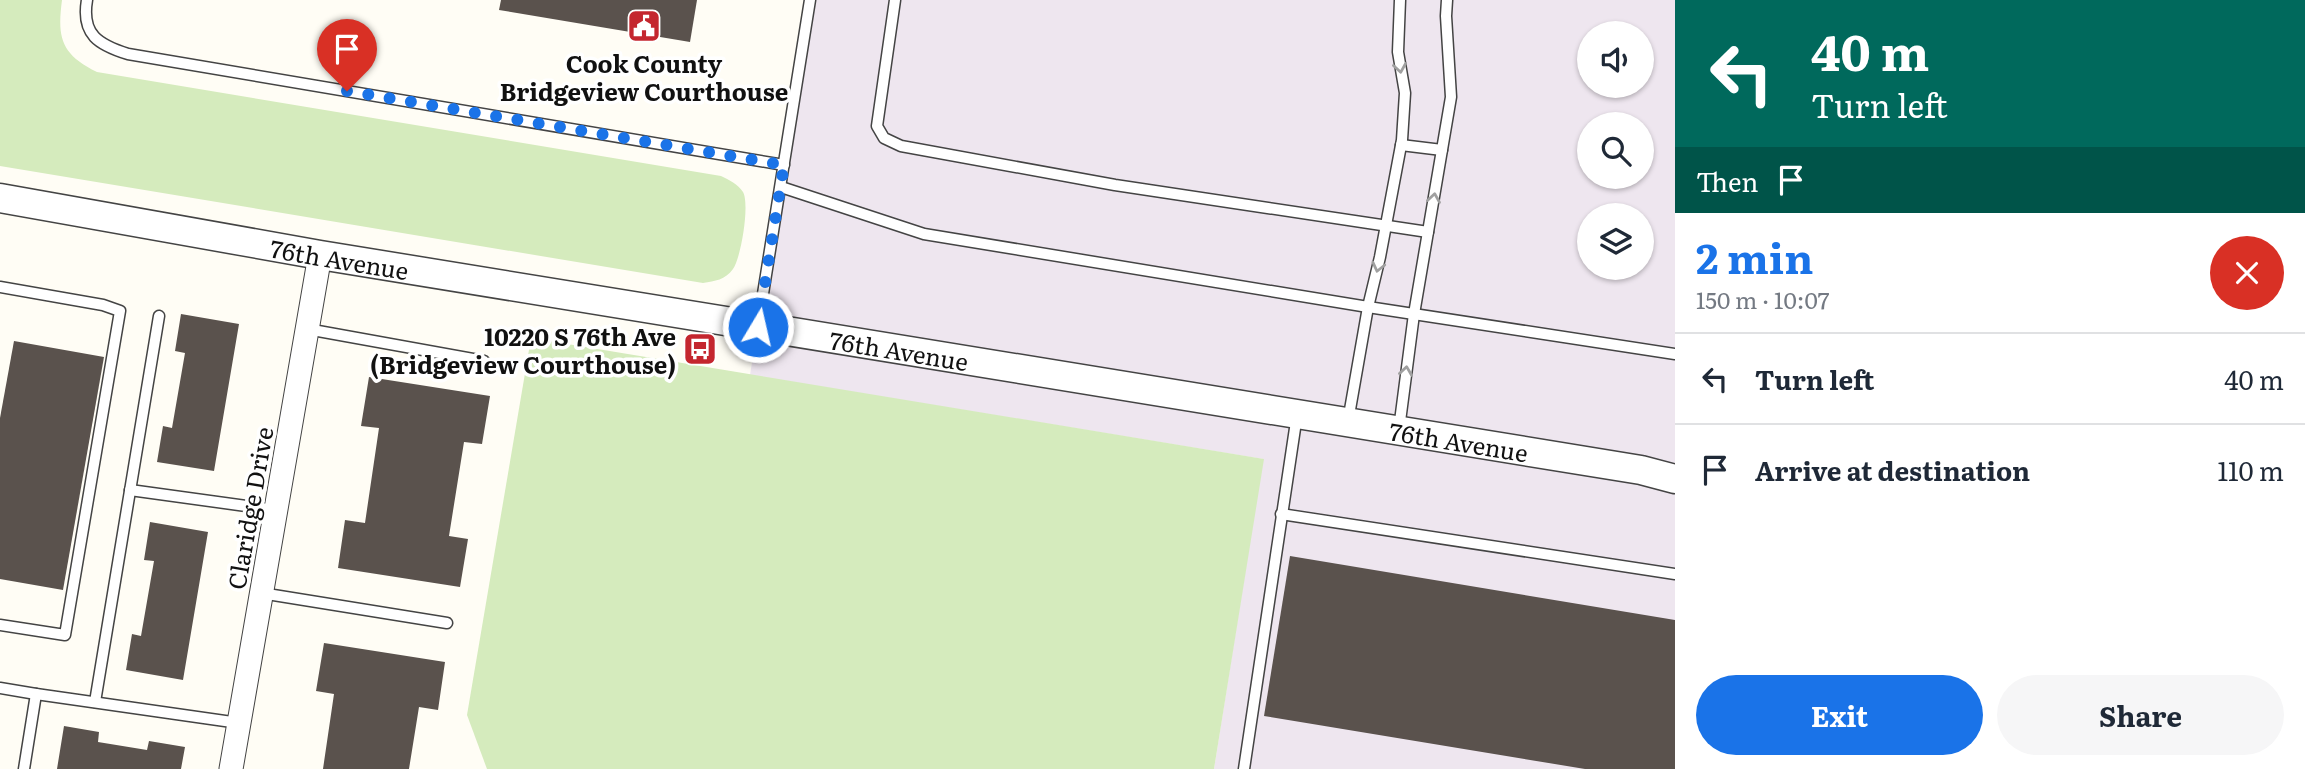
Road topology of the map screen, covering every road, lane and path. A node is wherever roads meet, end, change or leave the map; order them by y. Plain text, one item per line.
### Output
1 (87, 0) edge
2 (810, 0) edge
3 (895, 0) edge
4 (1400, 0) edge
5 (1447, 0) edge
6 (1401, 145) junction
7 (1442, 150) junction
8 (784, 165) junction
9 (781, 187) junction
10 (0, 198) edge
11 (1386, 226) junction
12 (1428, 232) junction
13 (320, 255) junction
14 (0, 287) edge
15 (1368, 307) junction
16 (1414, 313) junction
17 (159, 316) dead end
18 (758, 327) junction
19 (307, 329) junction
20 (1675, 354) edge
21 (484, 361) dead end
22 (1298, 412) junction
23 (1348, 421) junction
24 (1399, 429) junction
25 (1675, 479) edge
26 (130, 489) junction
27 (275, 510) junction
28 (1281, 514) junction
29 (1675, 574) edge
30 (261, 593) junction
31 (447, 623) dead end
32 (0, 625) edge
33 (0, 688) edge
34 (36, 694) junction
35 (95, 702) junction
36 (239, 723) junction
37 (24, 769) edge
38 (231, 769) edge
39 (1244, 769) edge

1 - 8 lane
2 - 8 lane
3 - 11 lane
4 -> 6 lane
5 - 7 lane
6 - 7 lane
6 - 11 lane
12 -> 7 lane
8 - 9 lane
9 - 15 lane
9 - 18 lane
10 - 13 street, 76th Avenue
11 - 12 lane
11 -> 15 lane
12 - 16 lane
13 - 18 street, 76th Avenue
13 - 19 street, Claridge Drive
14 - 32 lane
15 - 16 lane
15 - 23 lane
16 - 20 lane
24 -> 16 lane
17 - 26 lane
18 - 22 street, 76th Avenue
19 - 21 lane
19 - 27 street, Claridge Drive
22 - 23 street, 76th Avenue
22 - 28 lane
23 - 24 street, 76th Avenue
24 - 25 street, 76th Avenue
26 - 27 lane
26 - 35 lane
27 - 30 street, Claridge Drive
28 - 29 lane
28 - 39 lane
30 - 31 lane
30 - 36 street, Claridge Drive
33 - 34 lane
34 - 35 lane
34 - 37 lane
35 - 36 lane
36 - 38 street, Claridge Drive

